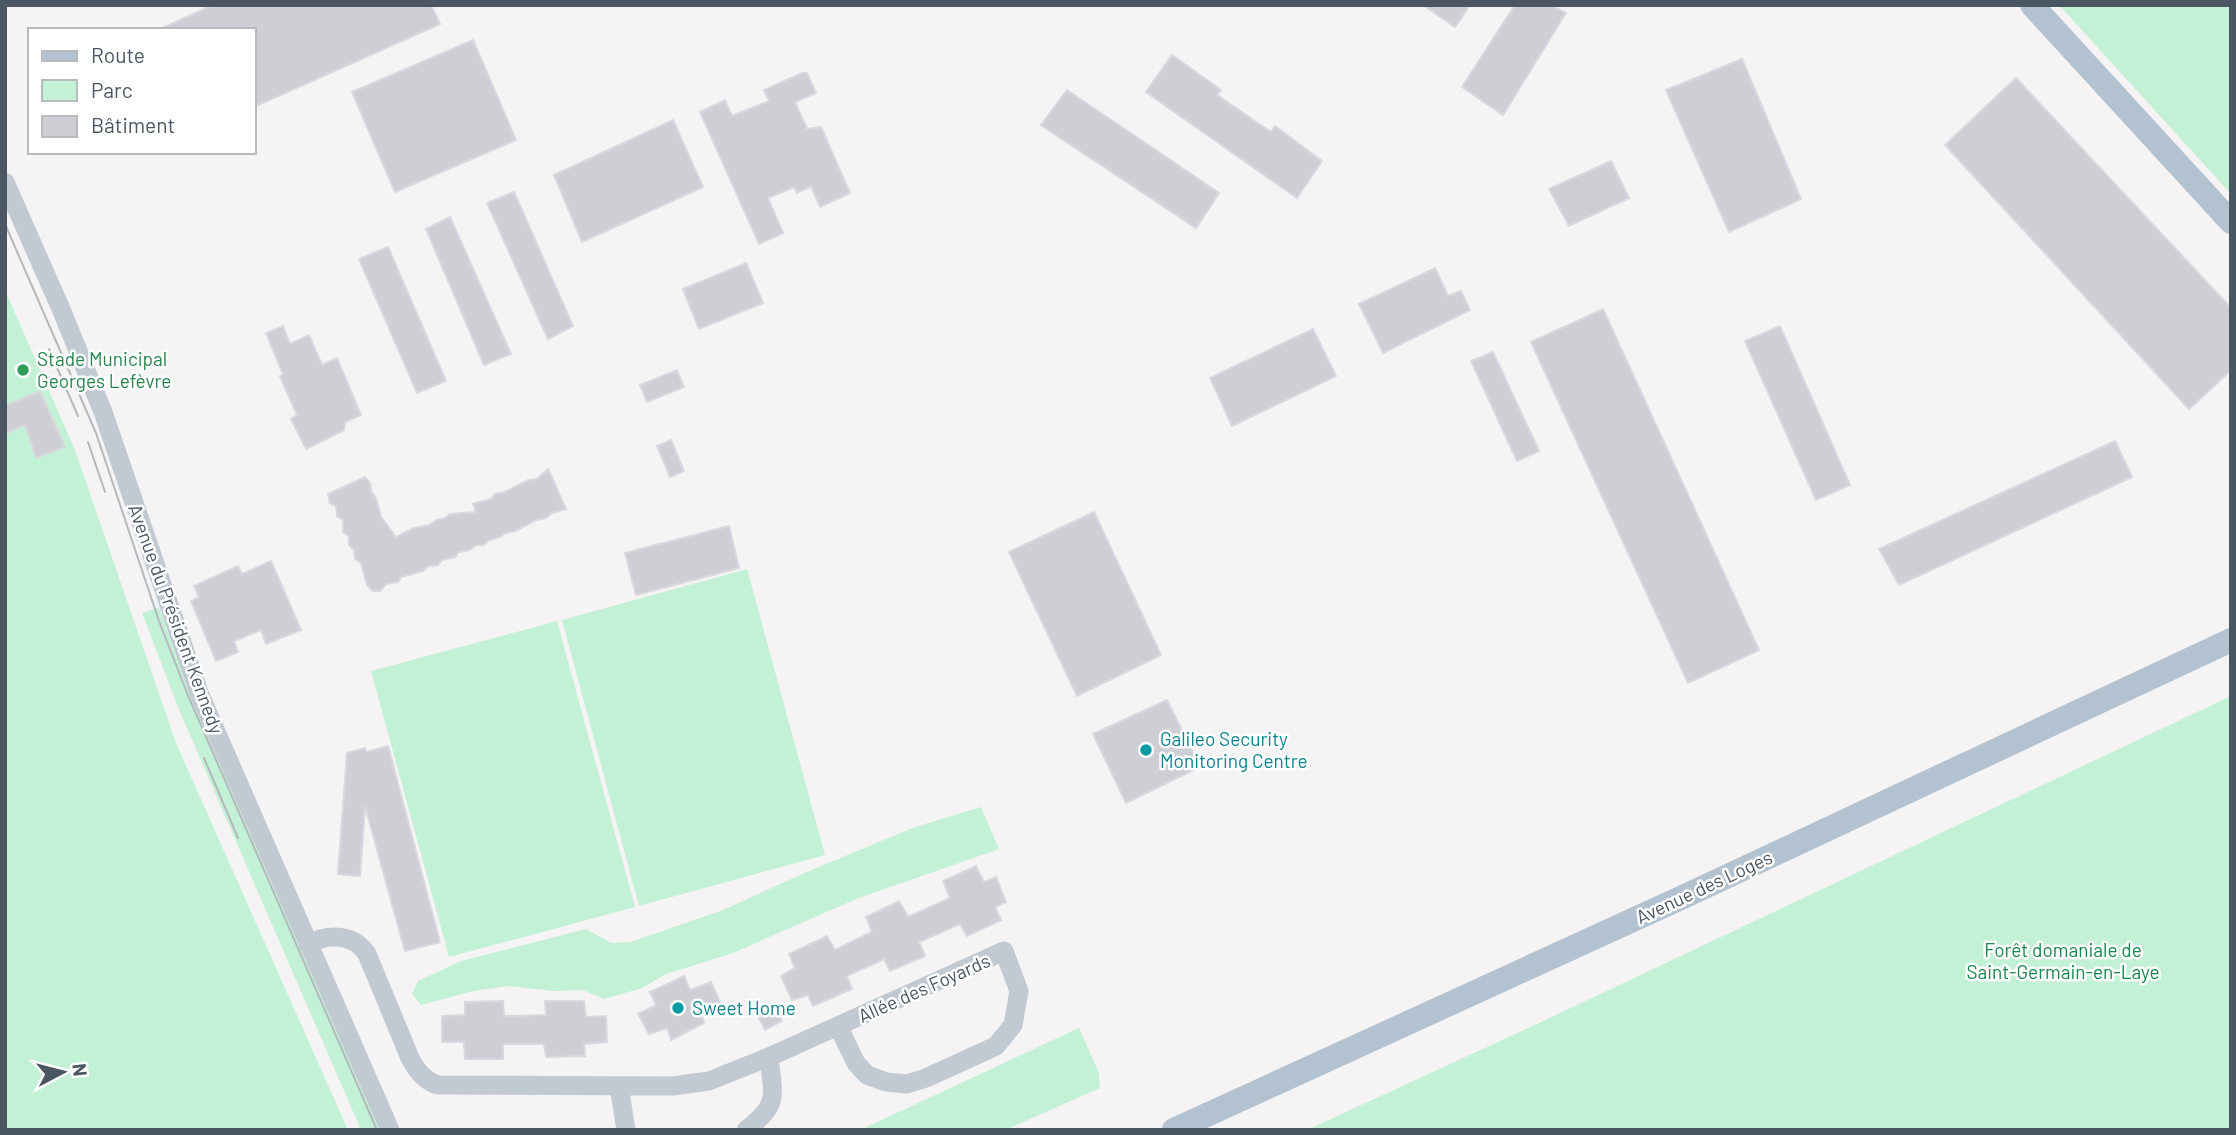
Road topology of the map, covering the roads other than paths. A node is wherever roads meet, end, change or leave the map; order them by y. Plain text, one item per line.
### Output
1 (2032, 5) edge
2 (5, 182) edge
3 (2231, 222) edge
4 (2231, 640) edge
5 (308, 943) junction
6 (838, 1026) junction
7 (769, 1058) junction
8 (619, 1086) junction
9 (390, 1130) edge
10 (626, 1130) edge
11 (746, 1130) edge
12 (1174, 1130) edge

1 - 3 main road
2 - 5 street, Avenue du Président Kennedy
4 - 12 main road, Avenue des Loges
5 - 8 street, Allée des Foyards
5 - 9 street, Avenue du Président Kennedy
6 - 6 street, Allée des Foyards
6 - 7 street, Allée des Foyards
7 - 8 street, Allée des Foyards
7 - 11 street
8 - 10 street

